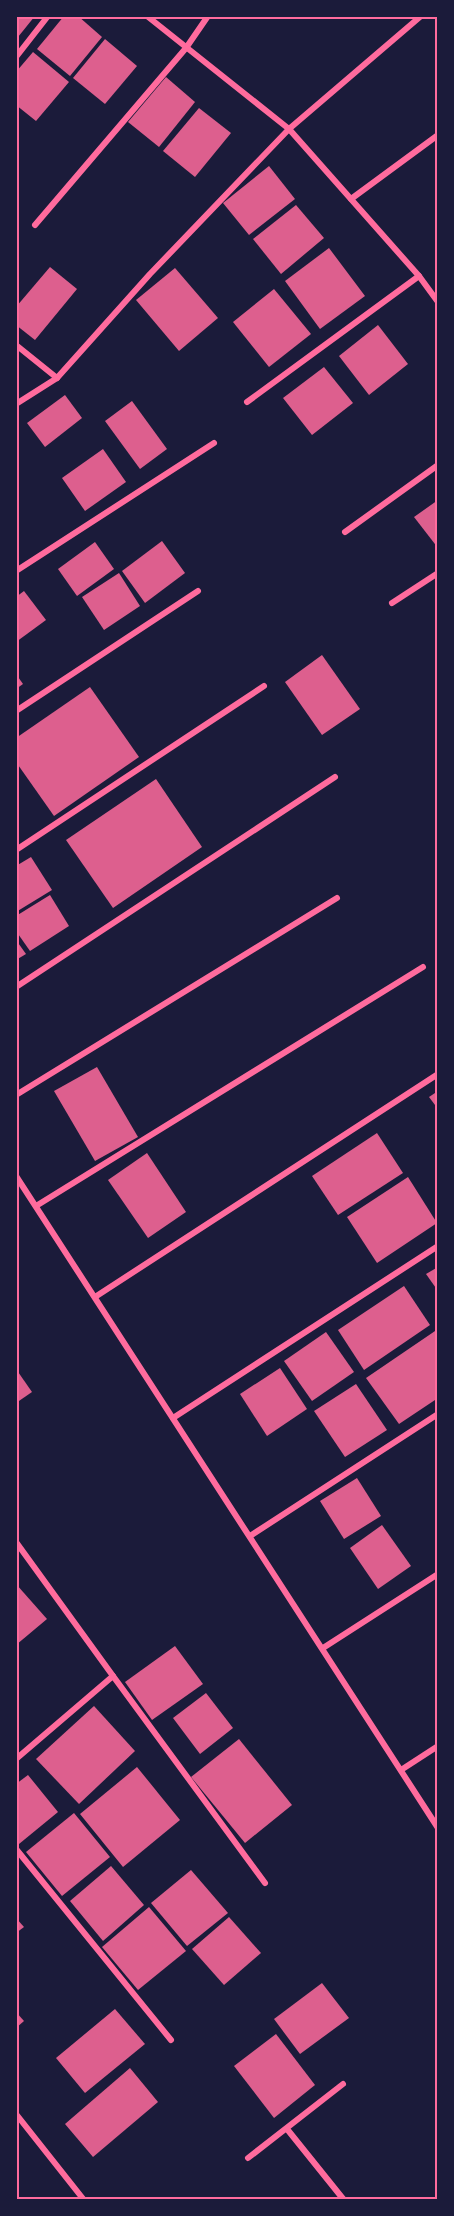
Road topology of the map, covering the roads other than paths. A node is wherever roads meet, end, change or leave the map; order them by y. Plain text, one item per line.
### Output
1 (48, 16) edge
2 (147, 16) edge
3 (208, 16) edge
4 (420, 16) edge
5 (186, 48) junction
6 (16, 57) edge
7 (289, 129) junction
8 (438, 135) edge
9 (351, 199) junction
10 (35, 225) dead end
11 (418, 276) junction
12 (438, 302) edge
13 (16, 345) edge
14 (57, 378) junction
15 (247, 402) dead end
16 (16, 404) edge
17 (213, 443) dead end
18 (438, 465) edge
19 (345, 532) dead end
20 (16, 571) edge
21 (438, 573) edge
22 (198, 591) dead end
23 (392, 603) dead end
24 (264, 687) dead end
25 (16, 711) edge
26 (335, 777) dead end
27 (16, 850) edge
28 (337, 898) dead end
29 (423, 967) dead end
30 (16, 987) edge
31 (438, 1074) edge
32 (16, 1095) edge
33 (16, 1176) edge
34 (36, 1206) junction
35 (438, 1246) edge
36 (95, 1297) junction
37 (438, 1414) edge
38 (173, 1418) junction
39 (250, 1536) junction
40 (16, 1542) edge
41 (438, 1574) edge
42 (323, 1648) junction
43 (113, 1676) junction
44 (438, 1746) edge
45 (16, 1759) edge
46 (401, 1770) junction
47 (438, 1828) edge
48 (16, 1849) edge
49 (265, 1883) dead end
50 (171, 2040) dead end
51 (343, 2084) dead end
52 (16, 2114) edge
53 (287, 2129) junction
54 (248, 2158) dead end
55 (84, 2199) edge
56 (344, 2199) edge

1 - 6 street
2 - 5 street
3 - 5 street
4 - 7 street
5 - 7 street
5 - 10 street
7 - 9 street
7 - 14 street
8 - 9 street
9 - 11 street
11 - 12 street
11 - 15 street
13 - 14 street
14 - 16 street
17 - 20 street
18 - 19 street
21 - 23 street
22 - 25 street
24 - 27 street
26 - 30 street
28 - 32 street
29 - 34 street
31 - 36 street
33 - 34 street
34 - 36 street
35 - 38 street
36 - 38 street
37 - 39 street
38 - 39 street
39 - 42 street
40 - 43 street
41 - 42 street
42 - 46 street
43 - 45 street
43 - 49 street
44 - 46 street
46 - 47 street
48 - 50 street
51 - 53 street
52 - 55 street
53 - 54 street
53 - 56 street

